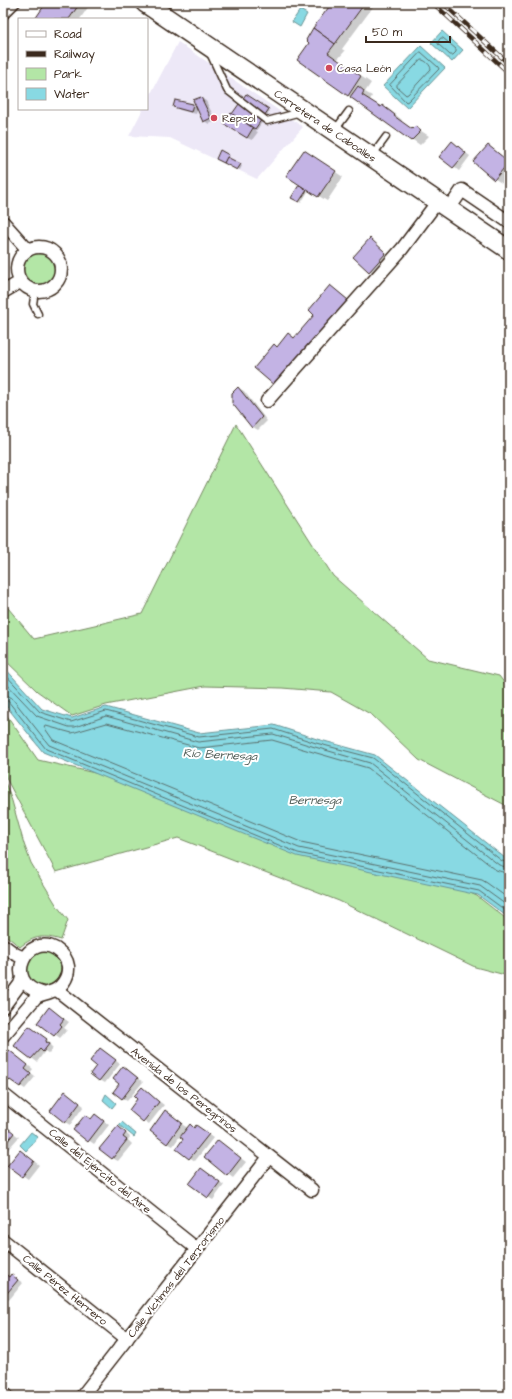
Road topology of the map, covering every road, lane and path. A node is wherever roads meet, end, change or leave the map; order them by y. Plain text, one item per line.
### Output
1 (17, 3) edge
2 (145, 3) edge
3 (3, 17) edge
4 (206, 45) junction
5 (349, 111) dead end
6 (305, 112) junction
7 (334, 131) junction
8 (386, 137) dead end
9 (371, 157) junction
10 (443, 205) junction
11 (3, 222) edge
12 (509, 222) edge
13 (28, 250) junction
14 (508, 250) edge
15 (20, 282) junction
16 (35, 291) junction
17 (3, 292) edge
18 (38, 314) dead end
19 (267, 401) dead end
20 (3, 945) edge
21 (24, 958) junction
22 (22, 978) junction
23 (57, 990) junction
24 (42, 993) junction
25 (3, 1007) edge
26 (3, 1036) edge
27 (3, 1094) edge
28 (269, 1157) junction
29 (312, 1190) dead end
30 (3, 1240) edge
31 (197, 1249) junction
32 (127, 1339) junction
33 (3, 1392) edge
34 (7, 1396) edge
35 (82, 1396) edge

1 - 3 lane
2 - 4 main road, Carretera de Caboalles
4 - 6 main road, Carretera de Caboalles
4 - 6 lane
5 - 7 lane
6 - 7 main road, Carretera de Caboalles
7 - 9 main road, Carretera de Caboalles
8 - 9 lane
9 - 10 main road, Carretera de Caboalles
10 - 12 street
10 - 14 main road, Carretera de Caboalles
10 - 19 street
11 - 13 street
13 - 15 street
13 - 16 street
15 - 16 street
15 - 17 street
16 - 18 lane
20 - 21 street
21 - 22 street
21 - 23 street
22 - 24 street
22 - 25 street
23 - 24 street
23 - 28 street, Avenida de los Peregrinos
24 - 26 street
27 - 31 street, Calle del Ejército del Aire
28 - 29 street, Avenida de los Peregrinos
28 - 31 street, Calle Víctimas del Terrorismo
30 - 32 street, Calle Pérez Herrero
31 - 32 street, Calle Víctimas del Terrorismo
32 - 35 street, Calle Víctimas del Terrorismo
33 - 34 street

